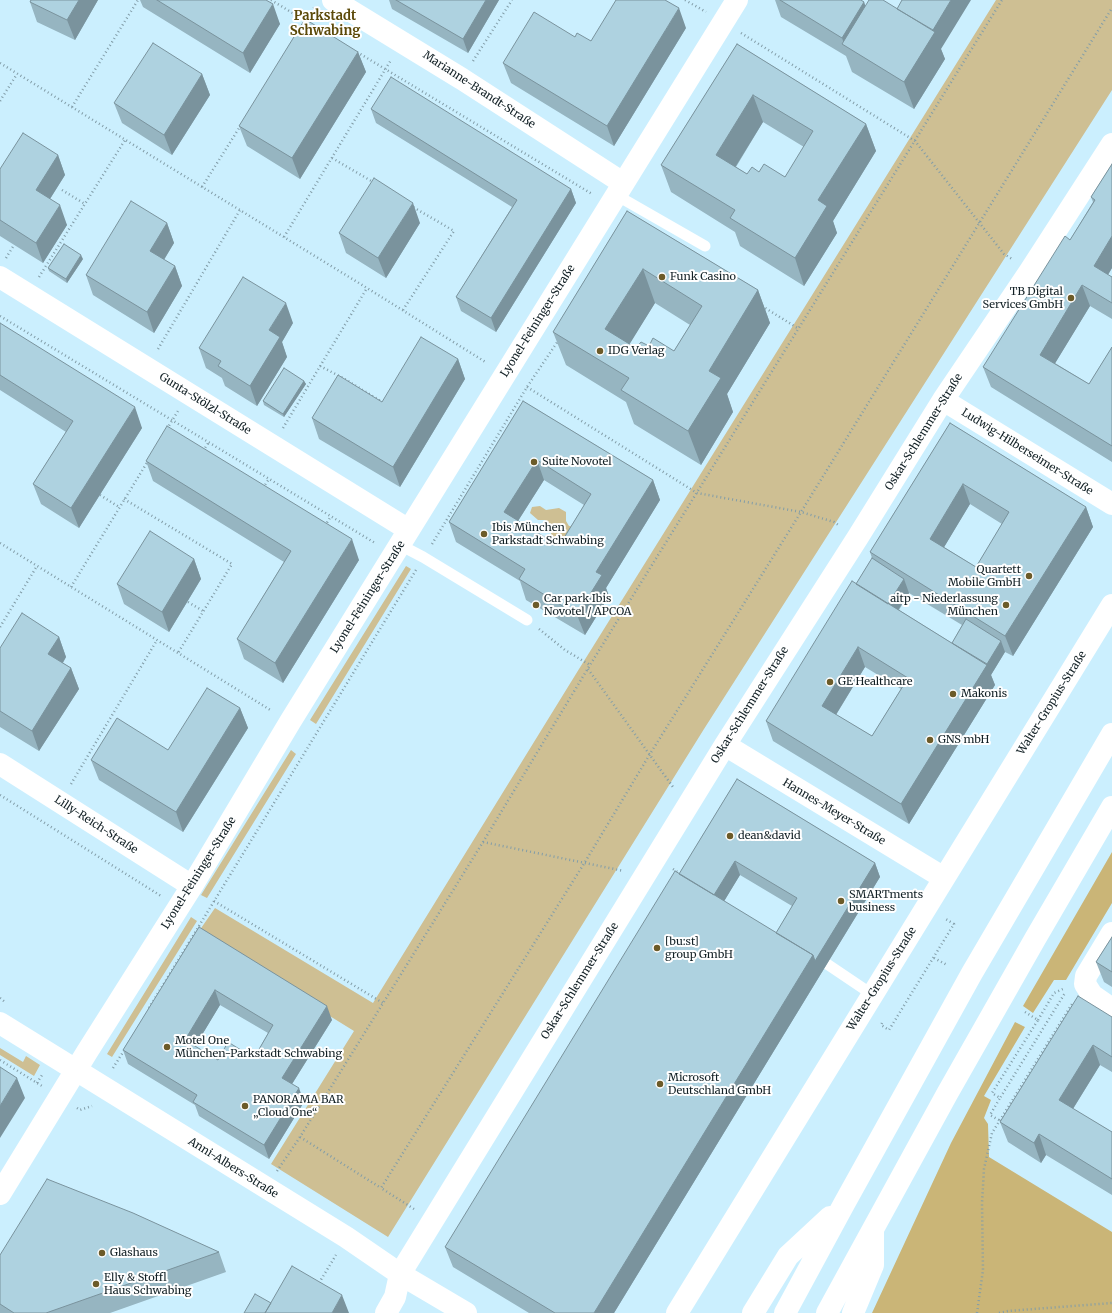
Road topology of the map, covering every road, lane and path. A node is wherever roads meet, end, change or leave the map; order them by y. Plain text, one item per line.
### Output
1 (138, 0) edge
2 (271, 0) edge
3 (512, 0) edge
4 (737, 0) edge
5 (1002, 0) edge
6 (324, 3) edge
7 (1112, 8) edge
8 (306, 21) junction
9 (723, 21) junction
10 (312, 25) edge
11 (302, 28) edge
12 (402, 41) junction
13 (352, 49) edge
14 (0, 64) edge
15 (385, 70) junction
16 (17, 74) junction
17 (462, 79) junction
18 (425, 94) junction
19 (422, 99) edge
20 (0, 101) edge
21 (72, 107) junction
22 (244, 121) edge
23 (473, 123) junction
24 (469, 128) edge
25 (125, 140) junction
26 (915, 141) junction
27 (1112, 144) edge
28 (515, 148) junction
29 (510, 154) edge
30 (332, 158) junction
31 (380, 186) edge
32 (202, 187) junction
33 (62, 190) dead end
34 (616, 194) junction
35 (406, 203) edge
36 (85, 204) junction
37 (240, 210) junction
38 (980, 222) junction
39 (284, 238) junction
40 (705, 246) dead end
41 (1030, 270) junction
42 (0, 277) edge
43 (367, 288) junction
44 (28, 294) junction
45 (759, 304) dead end
46 (403, 310) junction
47 (0, 316) edge
48 (799, 329) junction
49 (561, 336) edge
50 (320, 366) junction
51 (147, 368) junction
52 (505, 375) junction
53 (528, 387) junction
54 (189, 394) junction
55 (943, 400) junction
56 (376, 406) edge
57 (172, 420) junction
58 (164, 434) edge
59 (209, 442) junction
60 (272, 445) junction
61 (201, 454) edge
62 (148, 460) edge
63 (269, 479) junction
64 (261, 491) edge
65 (697, 493) junction
66 (100, 495) dead end
67 (124, 499) junction
68 (1112, 504) edge
69 (119, 507) junction
70 (801, 512) junction
71 (331, 516) junction
72 (323, 529) edge
73 (858, 537) junction
74 (0, 543) edge
75 (401, 543) junction
76 (424, 557) junction
77 (37, 566) junction
78 (71, 587) junction
79 (188, 602) dead end
80 (1112, 605) edge
81 (203, 611) junction
82 (527, 620) joint
83 (0, 627) edge
84 (157, 640) junction
85 (178, 653) junction
86 (590, 665) junction
87 (588, 670) junction
88 (290, 722) junction
89 (1112, 734) edge
90 (725, 745) junction
91 (650, 754) junction
92 (0, 764) edge
93 (0, 795) edge
94 (691, 800) junction
95 (60, 802) junction
96 (1112, 807) edge
97 (484, 842) junction
98 (585, 862) junction
99 (944, 878) junction
100 (641, 882) junction
101 (192, 886) junction
102 (214, 901) junction
103 (178, 907) junction
104 (944, 919) dead end
105 (1112, 933) edge
106 (934, 958) junction
107 (827, 964) edge
108 (947, 966) dead end
109 (1085, 984) junction
110 (873, 994) junction
111 (383, 1003) junction
112 (1112, 1008) edge
113 (1025, 1012) dead end
114 (145, 1015) edge
115 (885, 1019) dead end
116 (1038, 1020) junction
117 (0, 1023) edge
118 (125, 1048) edge
119 (113, 1068) dead end
120 (76, 1070) junction
121 (1000, 1098) junction
122 (999, 1120) junction
123 (300, 1137) junction
124 (266, 1188) junction
125 (381, 1188) junction
126 (0, 1194) edge
127 (844, 1204) junction
128 (415, 1210) dead end
129 (873, 1227) junction
130 (346, 1237) junction
131 (400, 1274) junction
132 (318, 1286) edge
133 (1112, 1303) edge
134 (386, 1313) edge
135 (466, 1313) edge
136 (677, 1313) edge
137 (753, 1313) edge
138 (785, 1313) edge
139 (827, 1313) edge
140 (853, 1313) edge
141 (977, 1313) edge
142 (999, 1313) edge

1 - 21 path
2 - 8 path
3 - 17 path
4 - 9 main road, Lyonel-Feininger-Straße
5 - 26 path
6 - 8 path
6 - 12 main road, Marianne-Brandt-Straße
7 - 38 path
8 - 10 path
8 - 11 path
9 - 26 path
9 - 34 main road, Lyonel-Feininger-Straße
12 - 15 path
12 - 17 main road, Marianne-Brandt-Straße
13 - 15 path
14 - 16 path
15 - 18 path
15 - 30 path
16 - 20 path
16 - 21 path
17 - 34 main road, Marianne-Brandt-Straße
18 - 19 path
18 - 23 path
21 - 25 path
22 - 32 path
23 - 24 path
23 - 28 path
25 - 32 path
25 - 36 path
26 - 38 path
26 - 48 path
27 - 41 main road, Oskar-Schlemmer-Straße
28 - 29 path
28 - 34 path
30 - 31 path
30 - 39 path
32 - 37 path
33 - 36 path
34 - 40 lane
34 - 52 main road, Lyonel-Feininger-Straße
35 - 46 path
36 - 44 path
37 - 39 path
37 - 51 path
38 - 41 path
38 - 70 path
39 - 43 path
41 - 55 main road, Oskar-Schlemmer-Straße
42 - 44 main road, Gunta-Stölzl-Straße
43 - 46 path
43 - 50 path
44 - 51 main road, Gunta-Stölzl-Straße
45 - 48 path
46 - 52 path
47 - 57 path
48 - 65 path
49 - 53 path
50 - 56 path
50 - 60 path
51 - 54 main road, Gunta-Stölzl-Straße
52 - 53 path
52 - 75 main road, Lyonel-Feininger-Straße
53 - 65 path
53 - 76 path
54 - 57 path
54 - 60 main road, Gunta-Stölzl-Straße
55 - 68 main road, Ludwig-Hilberseimer-Straße
55 - 73 main road, Oskar-Schlemmer-Straße
57 - 58 path
57 - 59 path
59 - 61 path
59 - 63 path
60 - 75 main road, Gunta-Stölzl-Straße
62 - 67 path
63 - 64 path
63 - 71 path
65 - 70 path
65 - 86 path
66 - 69 path
67 - 69 path
67 - 81 path
69 - 78 path
70 - 73 path
70 - 91 path
71 - 72 path
71 - 75 path
73 - 90 main road, Oskar-Schlemmer-Straße
74 - 77 path
75 - 76 lane
75 - 88 main road, Lyonel-Feininger-Straße
76 - 82 lane
76 - 102 path
77 - 78 path
77 - 83 path
78 - 84 path
79 - 81 path
80 - 99 main road, Walter-Gropius-Straße
81 - 85 path
82 - 86 path
84 - 85 path
84 - 95 path
85 - 88 path
86 - 87 path
87 - 91 path
87 - 97 path
88 - 101 main road, Lyonel-Feininger-Straße
89 - 127 main road
90 - 94 main road, Oskar-Schlemmer-Straße
90 - 99 main road, Hannes-Meyer-Straße
91 - 94 path
91 - 98 path
92 - 95 main road, Lilly-Reich-Straße
93 - 103 path
94 - 100 main road, Oskar-Schlemmer-Straße
95 - 101 main road, Lilly-Reich-Straße
96 - 129 main road
97 - 98 path
97 - 111 path
98 - 100 path
98 - 125 path
99 - 110 main road, Walter-Gropius-Straße
100 - 131 main road, Oskar-Schlemmer-Straße
101 - 103 main road, Lyonel-Feininger-Straße
102 - 111 path
102 - 114 path
103 - 120 main road, Lyonel-Feininger-Straße
104 - 106 path
105 - 109 main road
106 - 108 path
106 - 115 path
107 - 110 lane
109 - 112 main road
109 - 122 path
110 - 136 main road, Walter-Gropius-Straße
111 - 123 path
113 - 116 path
116 - 121 path
116 - 121 path
117 - 120 main road, Anni-Albers-Straße
118 - 119 path
120 - 124 main road, Anni-Albers-Straße
120 - 126 main road, Lyonel-Feininger-Straße
121 - 122 path
122 - 141 path
123 - 124 path
123 - 125 path
124 - 130 main road, Anni-Albers-Straße
125 - 128 path
127 - 137 main road
127 - 138 main road
129 - 139 main road
129 - 140 main road
130 - 131 main road, Anni-Albers-Straße
130 - 132 path
131 - 134 main road, Oskar-Schlemmer-Straße
131 - 135 main road, Anni-Albers-Straße
133 - 142 path

